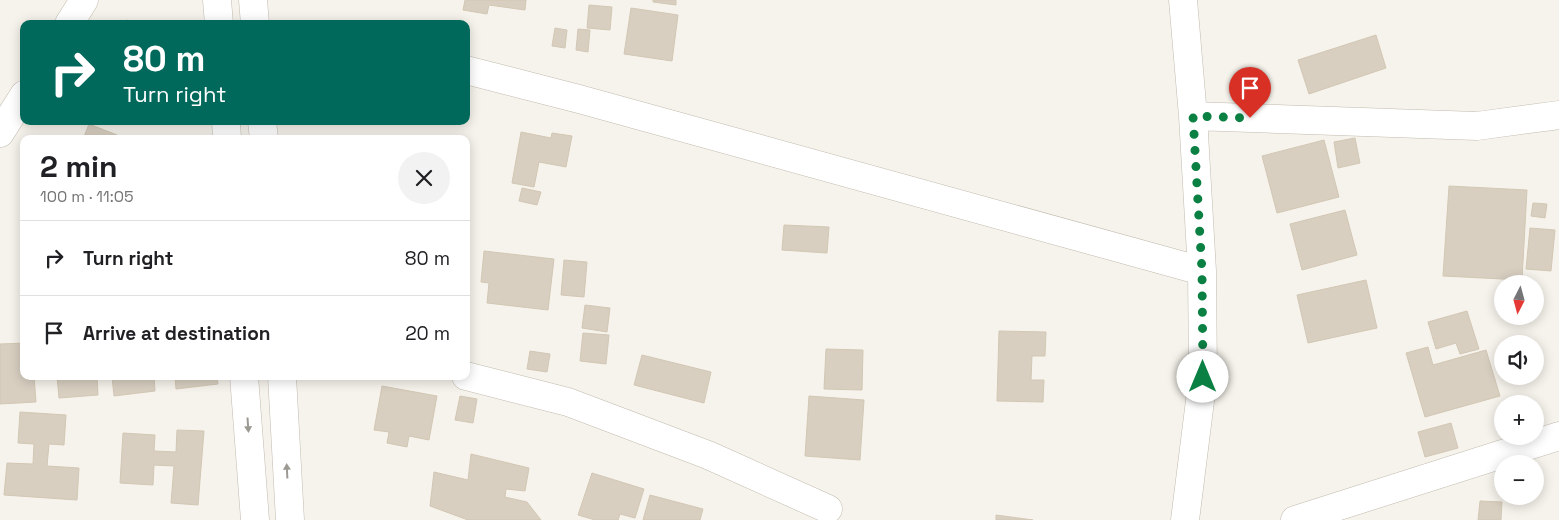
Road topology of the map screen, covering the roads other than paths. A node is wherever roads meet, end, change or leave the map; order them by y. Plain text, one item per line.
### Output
1 (84, 0) edge
2 (217, 0) edge
3 (253, 0) edge
4 (1183, 0) edge
5 (72, 20) edge
6 (219, 20) edge
7 (255, 20) edge
8 (470, 71) edge
9 (20, 101) edge
10 (1559, 115) edge
11 (1193, 116) junction
12 (0, 133) edge
13 (1202, 271) junction
14 (470, 377) edge
15 (244, 380) edge
16 (282, 380) edge
17 (1559, 436) edge
18 (828, 509) dead end
19 (254, 520) edge
20 (290, 520) edge
21 (1185, 520) edge
22 (1295, 520) edge

1 - 5 street
2 - 6 street
3 - 7 street
4 - 11 street
8 - 13 street
9 - 12 street
10 - 11 street
11 - 13 street
13 - 21 street
14 - 18 street
15 -> 19 street
20 -> 16 street
17 - 22 street

